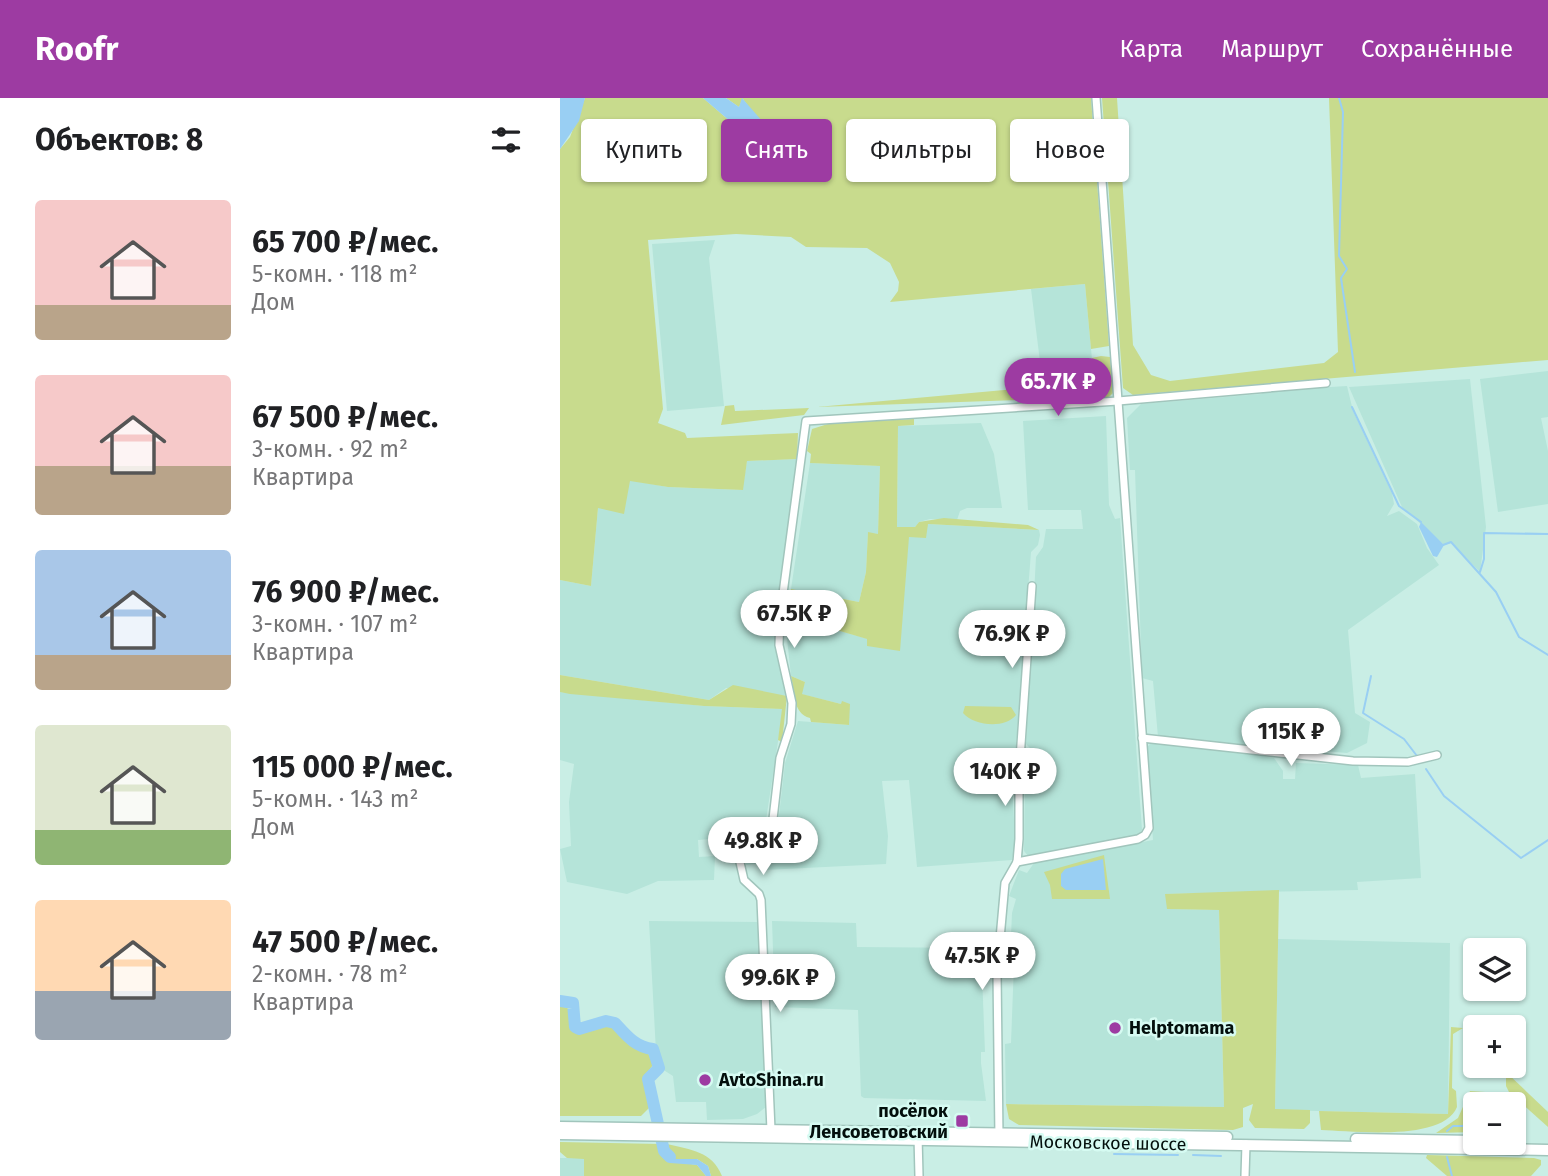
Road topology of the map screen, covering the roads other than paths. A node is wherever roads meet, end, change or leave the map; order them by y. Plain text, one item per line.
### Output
1 (1096, 98) edge
2 (1326, 383) dead end
3 (1118, 401) junction
4 (1032, 586) dead end
5 (1142, 738) junction
6 (1437, 755) dead end
7 (1017, 862) junction
8 (560, 1127) edge
9 (771, 1130) junction
10 (645, 1132) junction
11 (668, 1132) junction
12 (560, 1134) edge
13 (918, 1136) junction
14 (999, 1137) junction
15 (1463, 1141) edge
16 (1526, 1142) edge
17 (1548, 1142) edge
18 (1246, 1144) junction
19 (1548, 1150) edge
20 (919, 1176) edge
21 (1245, 1176) edge

1 - 3 street
2 - 3 street
3 - 5 street
3 - 9 street
4 - 7 street
5 - 6 street
5 - 7 street
7 - 14 street
8 - 10 highway
9 - 11 highway, Московское шоссе
9 - 13 highway, Московское шоссе
10 - 11 highway
10 - 12 highway
11 - 13 highway, Московское шоссе
13 - 14 highway, Московское шоссе
13 - 20 street
14 - 15 highway, Московское шоссе
14 - 18 highway, Московское шоссе
16 - 17 highway
18 - 19 highway, Московское шоссе
18 - 21 street

